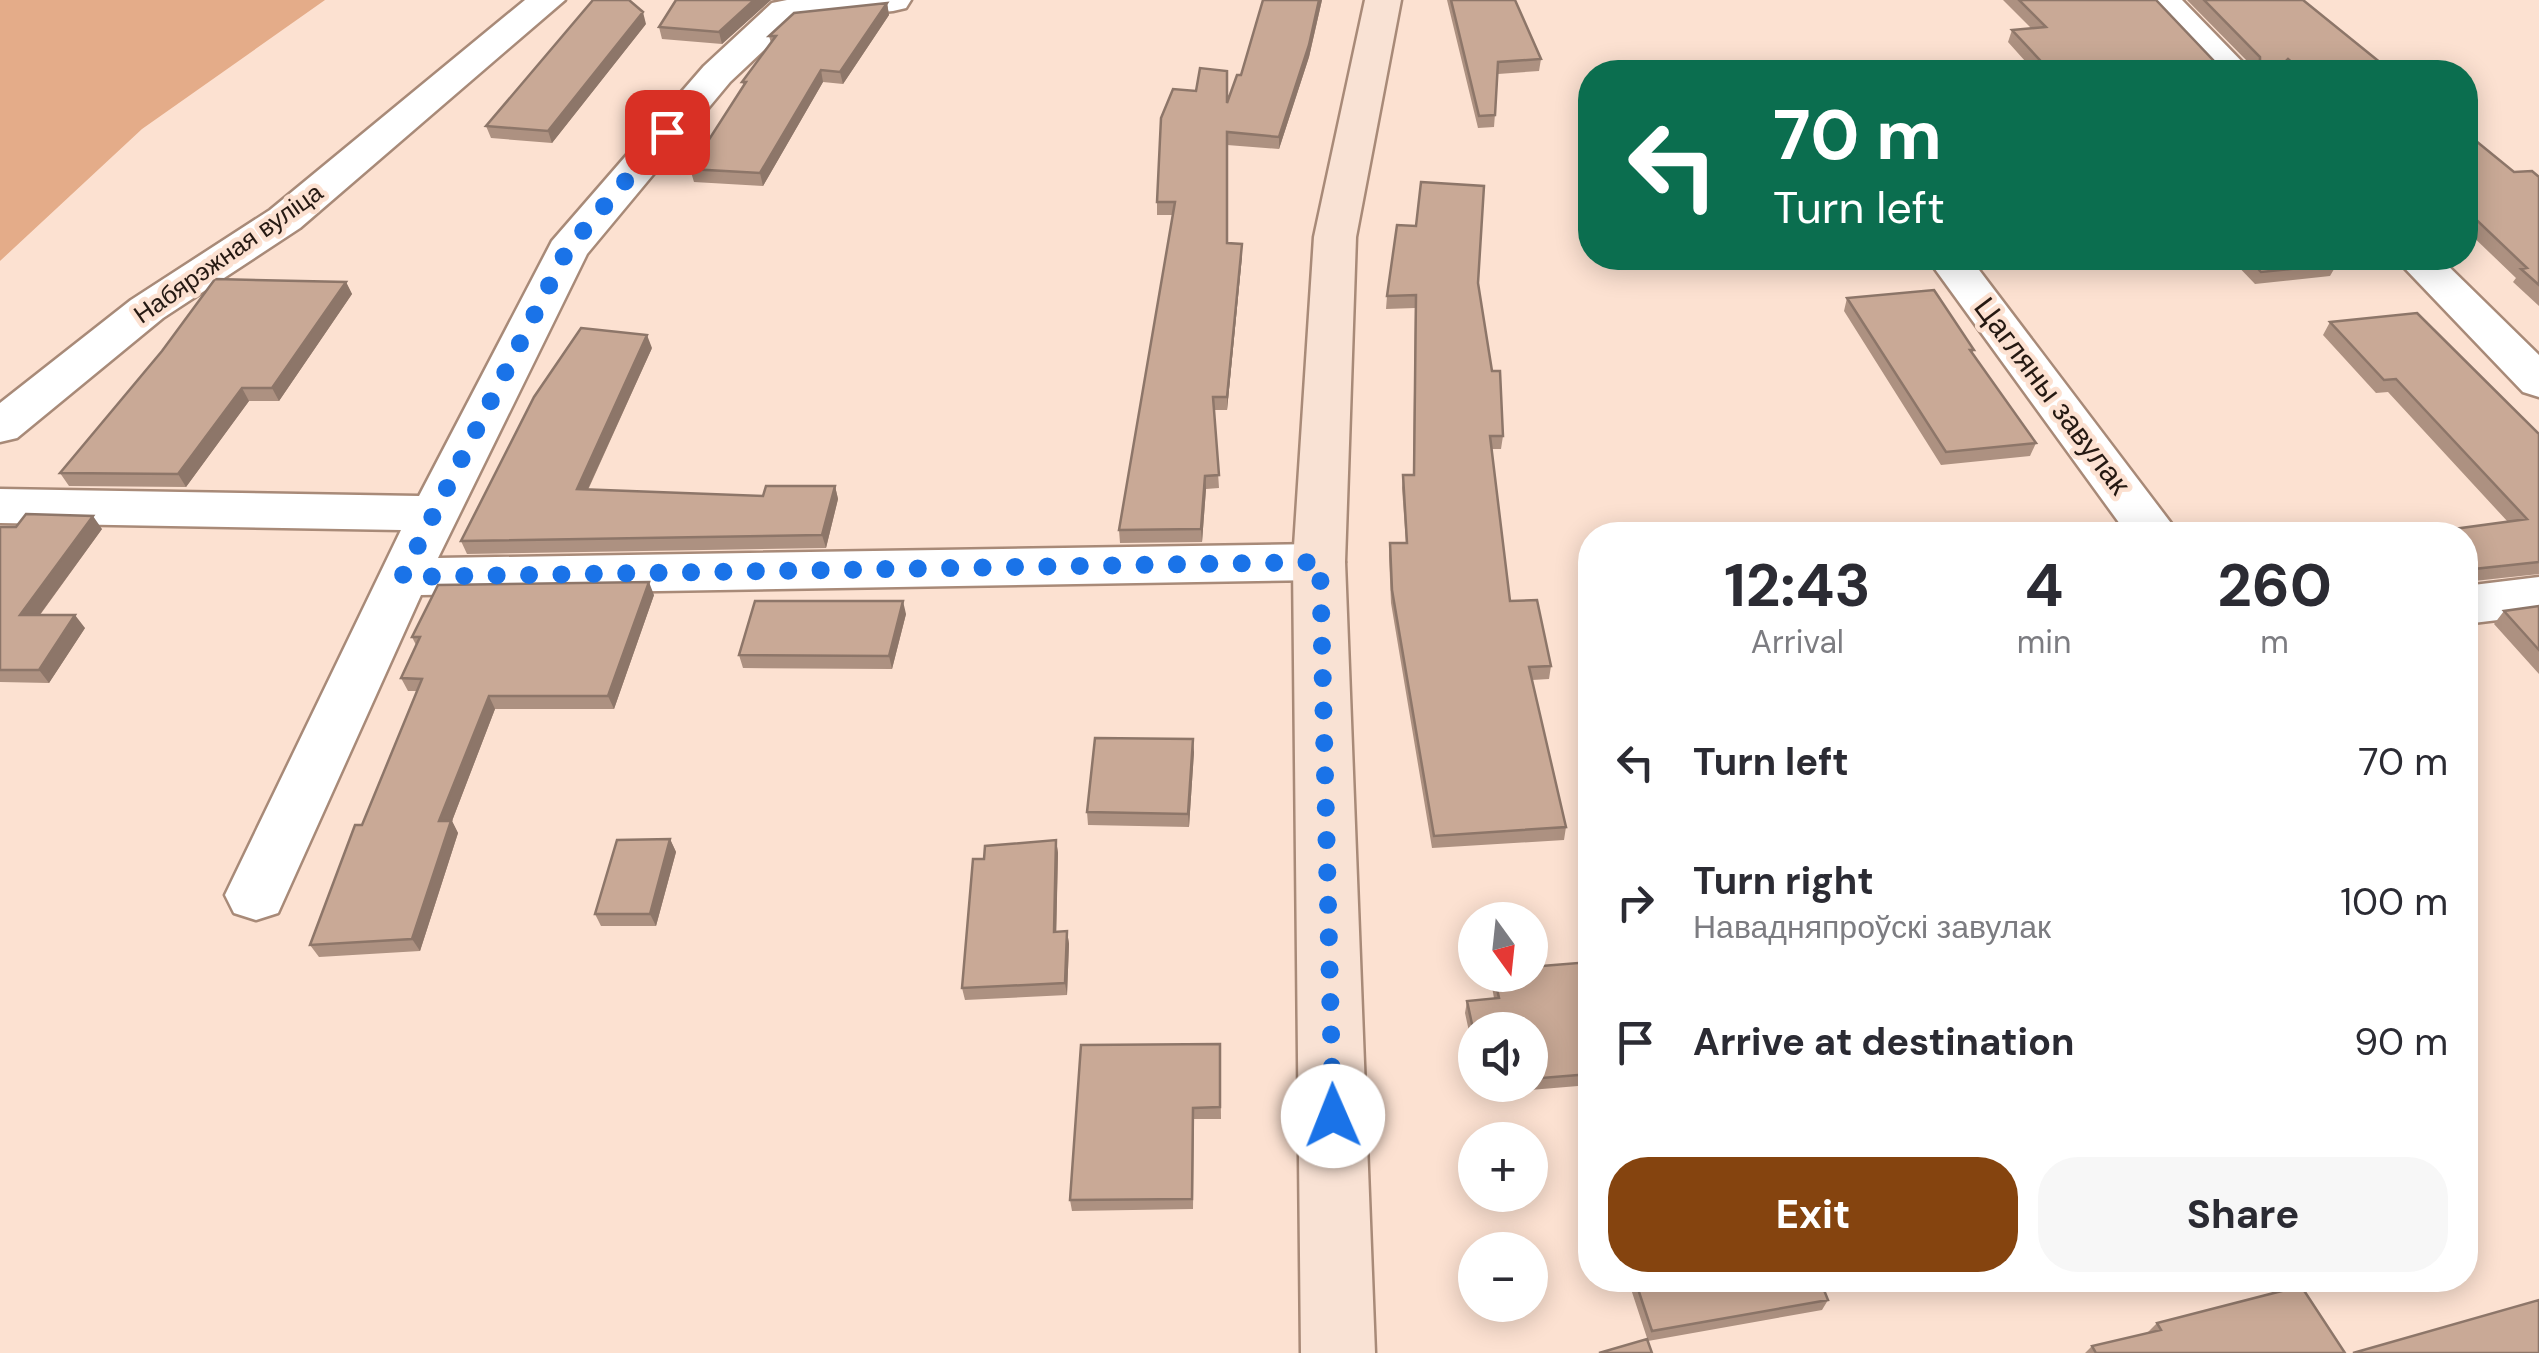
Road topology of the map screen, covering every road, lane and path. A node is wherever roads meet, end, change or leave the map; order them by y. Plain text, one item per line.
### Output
1 (547, 0) edge
2 (893, 0) edge
3 (1383, 0) edge
4 (2162, 0) edge
5 (2221, 60) edge
6 (1957, 270) edge
7 (2428, 270) edge
8 (2539, 382) edge
9 (0, 427) edge
10 (0, 506) edge
11 (434, 513) junction
12 (2146, 522) edge
13 (1320, 562) junction
14 (402, 577) junction
15 (2539, 596) edge
16 (2478, 603) edge
17 (256, 895) dead end
18 (1338, 1353) edge

1 - 9 street, Набярэжная вуліца
2 - 11 street
3 - 13 main road
4 - 5 street
6 - 12 street, Цагляны завулак
7 - 8 street
10 - 11 street
11 - 14 street
13 - 14 street
13 - 18 main road
14 - 17 street
15 - 16 street

